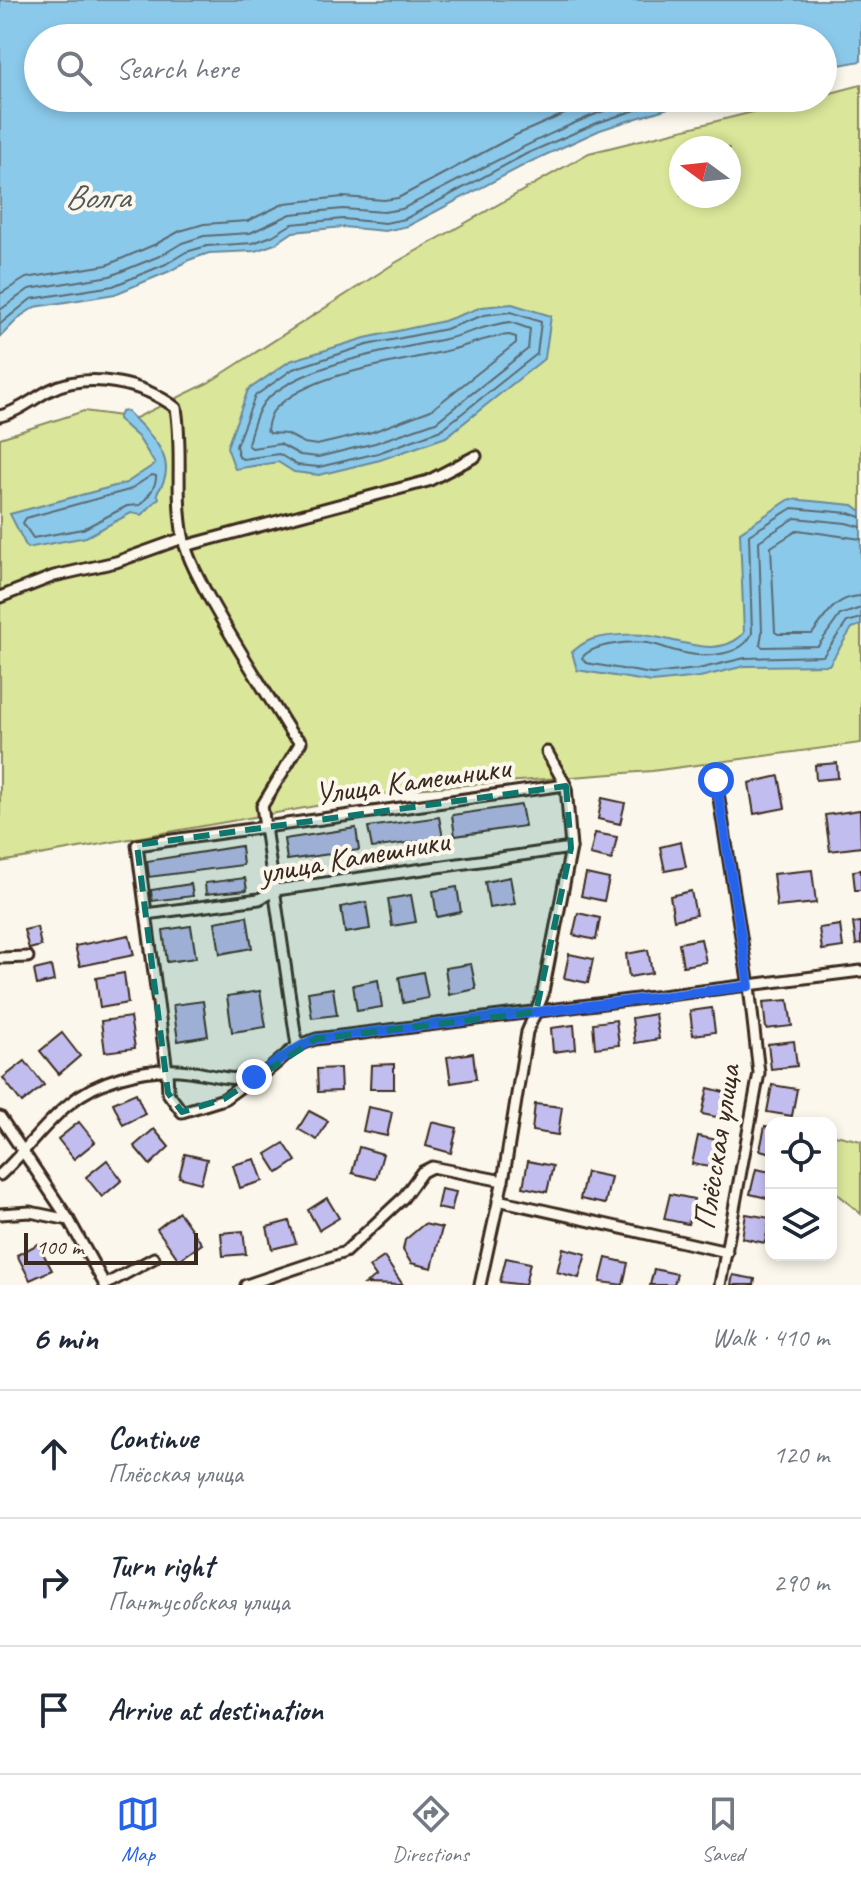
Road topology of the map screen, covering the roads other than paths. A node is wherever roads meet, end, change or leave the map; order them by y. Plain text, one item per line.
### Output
1 (0, 416) edge
2 (476, 456) dead end
3 (184, 542) junction
4 (0, 597) edge
5 (547, 752) dead end
6 (716, 780) dead end
7 (565, 785) junction
8 (265, 827) junction
9 (571, 848) junction
10 (276, 890) junction
11 (146, 914) junction
12 (28, 957) dead end
13 (0, 958) edge
14 (861, 971) edge
15 (749, 986) junction
16 (536, 1012) junction
17 (297, 1046) junction
18 (167, 1071) junction
19 (254, 1077) junction
20 (0, 1117) edge
21 (25, 1152) junction
22 (0, 1175) edge
23 (503, 1181) junction
24 (498, 1200) junction
25 (0, 1214) edge
26 (69, 1220) junction
27 (727, 1252) junction
28 (154, 1258) dead end
29 (105, 1285) edge
30 (246, 1285) edge
31 (480, 1285) edge
32 (720, 1285) edge

1 - 3 street
2 - 3 street
3 - 4 street
3 - 8 street
5 - 7 street
6 - 15 street, Плёсская улица
7 - 8 street, Улица Камешники
7 - 9 street
8 - 10 street
8 - 11 street, Улица Камешники
9 - 10 street, улица Камешники
9 - 16 street
10 - 11 street, улица Камешники
10 - 17 street
11 - 18 street
12 - 13 street
14 - 15 street
15 - 16 street
15 - 27 street, Плёсская улица
16 - 17 street
16 - 23 street
17 - 19 street
18 - 19 street
18 - 19 street
18 - 21 street
20 - 21 street
21 - 22 street
21 - 26 street
23 - 24 street
23 - 30 street
24 - 27 street
24 - 31 street
25 - 26 street
26 - 29 street
27 - 32 street, Плёсская улица
28 - 29 street

